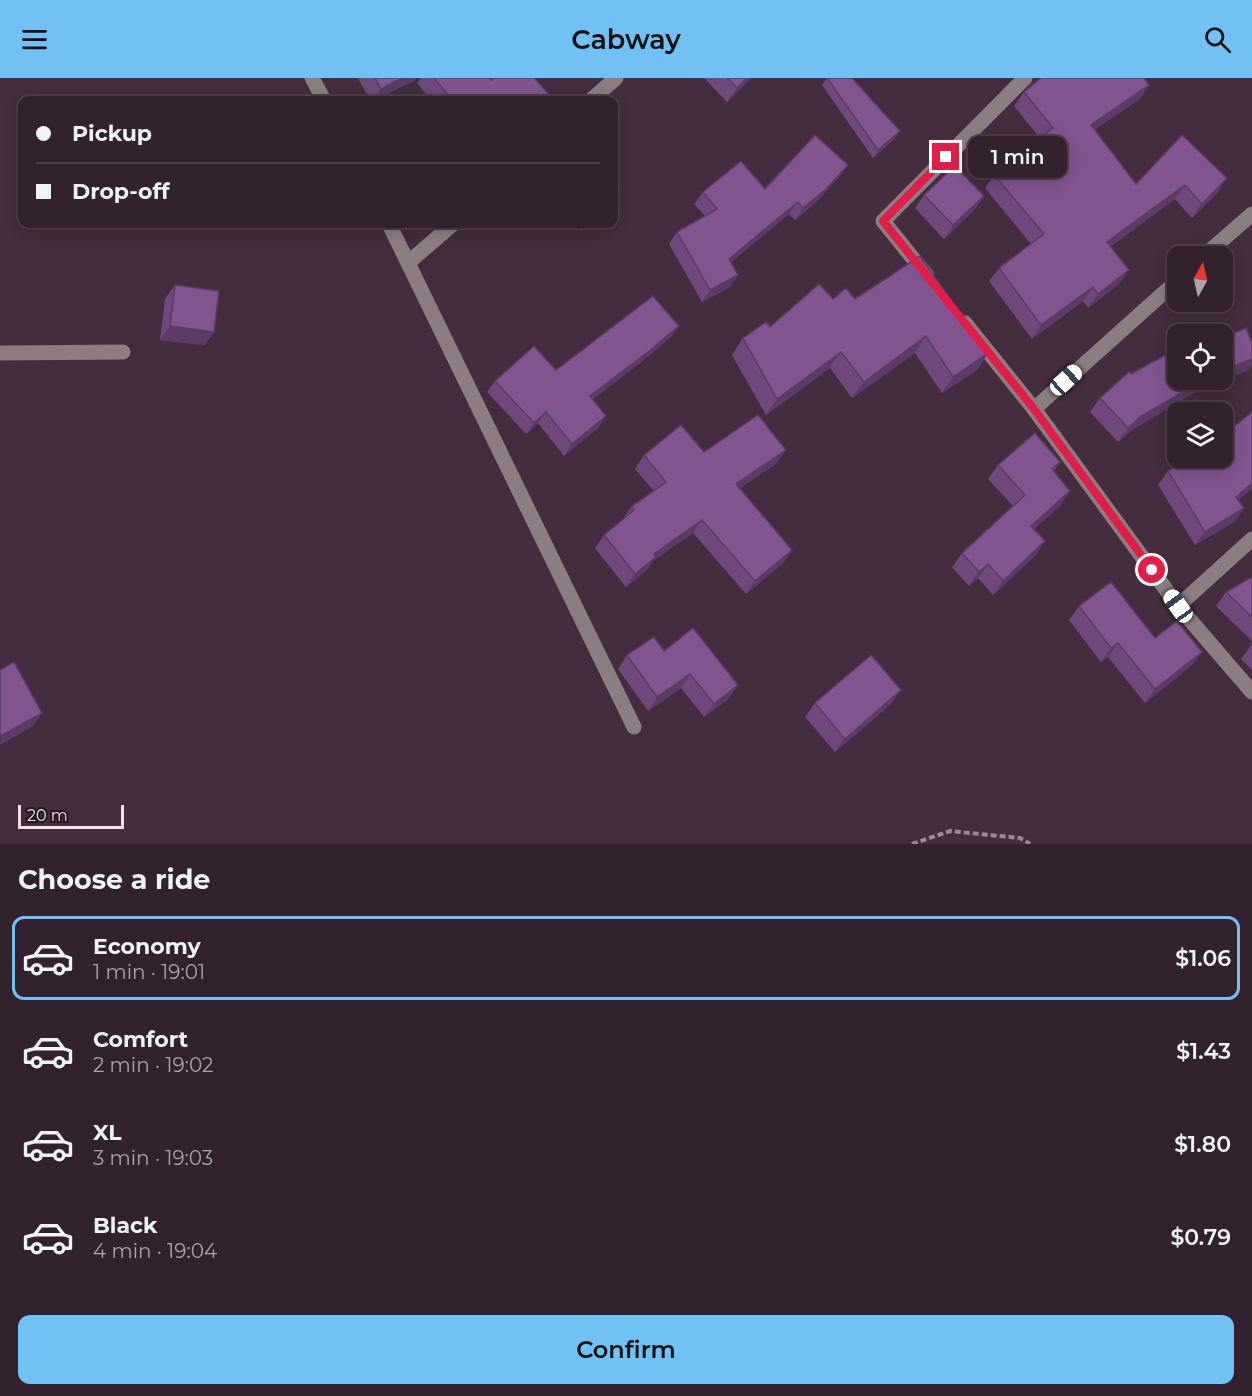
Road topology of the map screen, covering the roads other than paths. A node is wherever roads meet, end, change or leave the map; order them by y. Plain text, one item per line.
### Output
1 (312, 78) edge
2 (616, 78) edge
3 (1026, 78) edge
4 (322, 96) edge
5 (596, 96) edge
6 (1252, 214) edge
7 (391, 228) edge
8 (448, 228) edge
9 (1215, 246) edge
10 (409, 262) junction
11 (933, 283) edge
12 (1167, 290) edge
13 (955, 310) edge
14 (123, 352) dead end
15 (0, 353) edge
16 (1034, 409) junction
17 (1252, 539) edge
18 (1178, 606) junction
19 (1252, 692) edge
20 (634, 727) dead end

1 - 4 street
2 - 5 street
3 - 11 street
6 - 9 street
7 - 10 street
8 - 10 street
10 - 20 street
12 - 16 street
13 - 16 street
14 - 15 street
16 - 18 street
17 - 18 street
18 - 19 street

